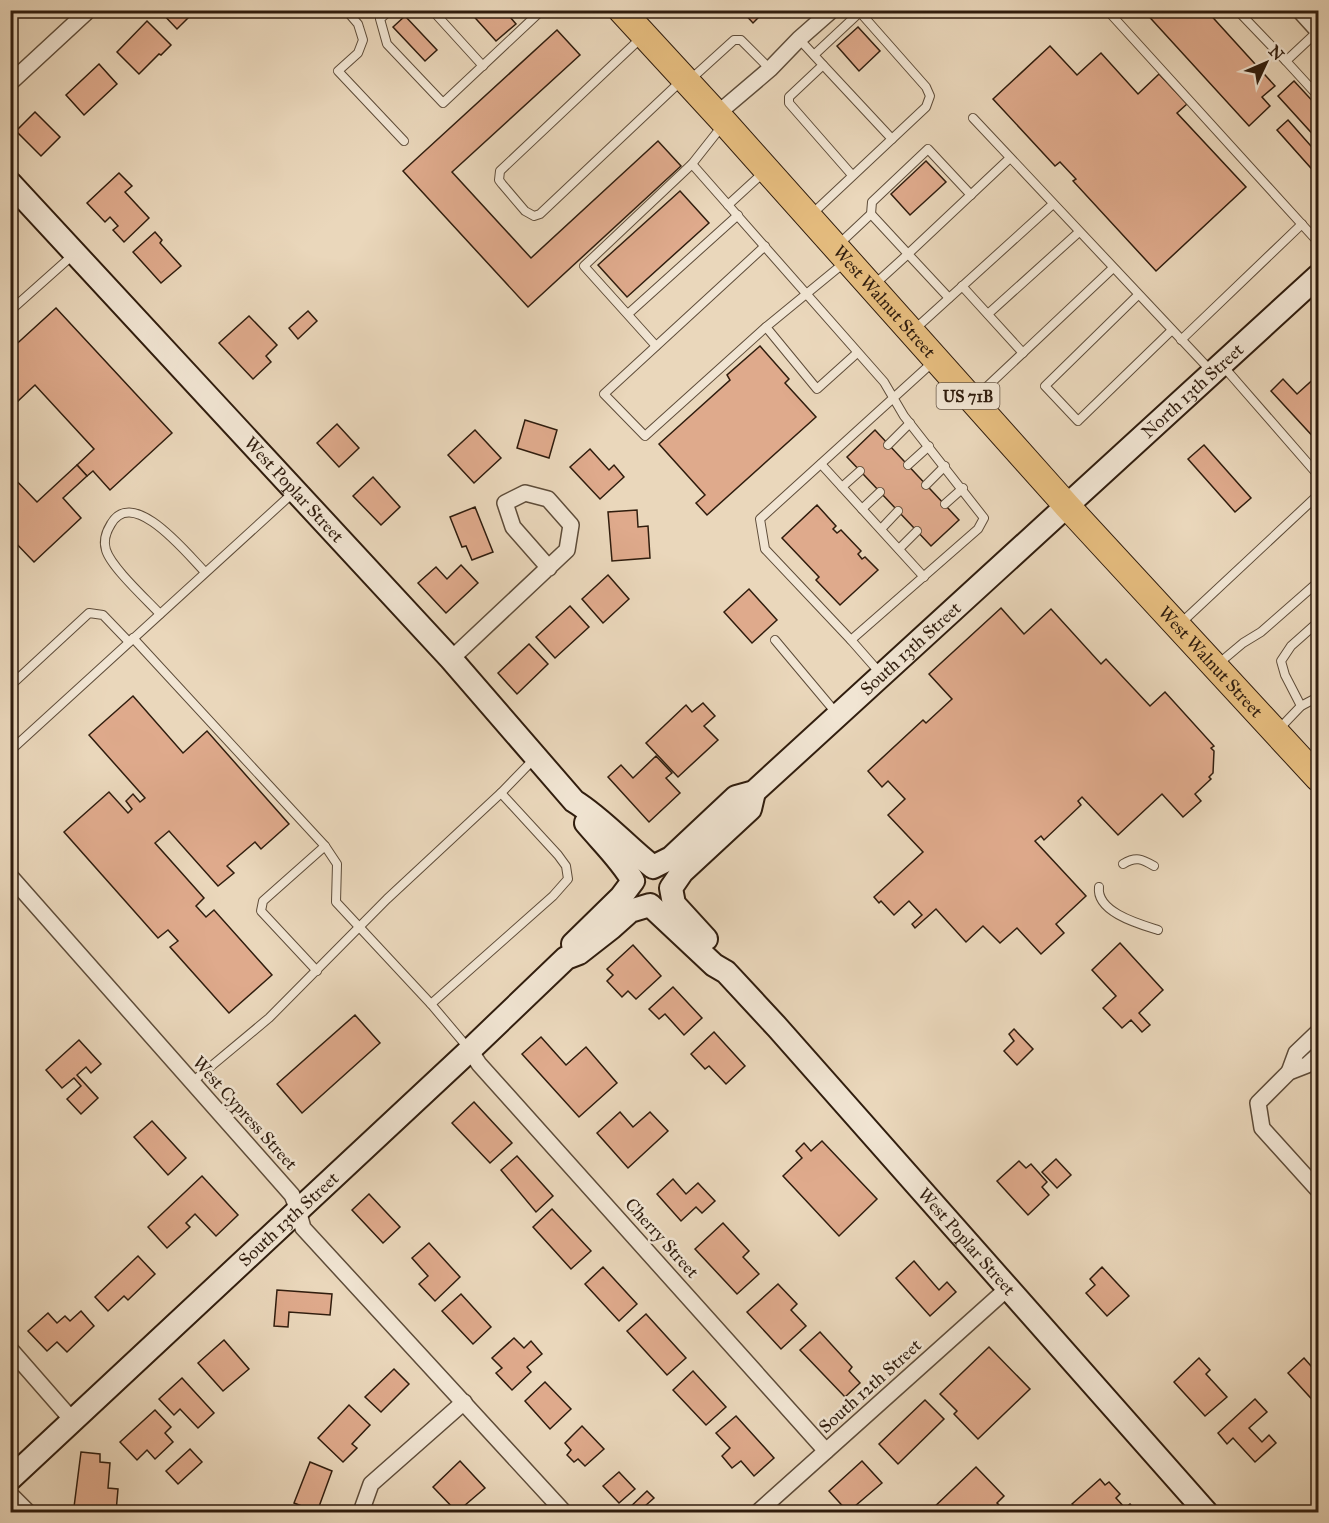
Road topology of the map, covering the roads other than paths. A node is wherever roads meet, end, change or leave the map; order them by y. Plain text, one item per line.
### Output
1 (89, 10) edge
2 (346, 10) edge
3 (390, 10) edge
4 (432, 10) edge
5 (542, 10) edge
6 (832, 10) edge
7 (1107, 10) edge
8 (1237, 10) edge
9 (1299, 10) edge
10 (859, 11) edge
11 (633, 21) edge
12 (1318, 31) edge
13 (799, 39) junction
14 (814, 55) junction
15 (1286, 62) junction
16 (823, 64) junction
17 (483, 66) junction
18 (770, 69) junction
19 (685, 80) junction
20 (10, 83) edge
21 (1318, 96) edge
22 (973, 118) dead end
23 (721, 119) junction
24 (892, 139) junction
25 (404, 141) dead end
26 (1011, 158) junction
27 (692, 164) junction
28 (766, 170) junction
29 (852, 175) junction
30 (10, 183) edge
31 (971, 195) junction
32 (1053, 204) junction
33 (728, 205) junction
34 (871, 214) junction
35 (738, 215) junction
36 (808, 217) junction
37 (1302, 224) junction
38 (1079, 232) junction
39 (1318, 242) edge
40 (765, 246) junction
41 (75, 253) junction
42 (841, 254) junction
43 (908, 254) junction
44 (1113, 268) junction
45 (1318, 276) edge
46 (962, 286) junction
47 (872, 288) junction
48 (806, 294) junction
49 (1138, 295) junction
50 (949, 298) junction
51 (10, 311) edge
52 (628, 314) junction
53 (988, 315) junction
54 (766, 327) junction
55 (1172, 330) junction
56 (911, 332) junction
57 (1181, 340) junction
58 (656, 346) junction
59 (857, 353) junction
60 (1023, 353) junction
61 (936, 359) junction
62 (1217, 369) junction
63 (894, 399) junction
64 (973, 400) junction
65 (910, 423) junction
66 (888, 445) dead end
67 (928, 446) junction
68 (821, 464) junction
69 (908, 465) dead end
70 (945, 466) junction
71 (860, 471) dead end
72 (1318, 475) edge
73 (926, 485) dead end
74 (842, 487) junction
75 (963, 488) junction
76 (296, 492) junction
77 (880, 492) dead end
78 (1318, 495) edge
79 (945, 504) dead end
80 (1067, 506) junction
81 (862, 509) junction
82 (898, 512) dead end
83 (881, 529) junction
84 (917, 531) dead end
85 (899, 549) junction
86 (549, 568) junction
87 (205, 572) junction
88 (924, 577) junction
89 (1318, 582) edge
90 (160, 615) junction
91 (1318, 622) edge
92 (1178, 626) junction
93 (131, 640) junction
94 (775, 640) dead end
95 (851, 640) junction
96 (451, 659) junction
97 (1216, 666) junction
98 (882, 675) junction
99 (10, 686) edge
100 (1318, 697) edge
101 (1301, 706) junction
102 (838, 716) junction
103 (1276, 732) junction
104 (10, 751) edge
105 (536, 757) junction
106 (1318, 778) edge
107 (754, 792) junction
108 (501, 793) junction
109 (574, 801) junction
110 (325, 846) junction
111 (1123, 864) dead end
112 (1154, 866) dead end
113 (653, 867) junction
114 (10, 876) edge
115 (633, 881) junction
116 (1099, 887) dead end
117 (671, 888) junction
118 (650, 905) junction
119 (360, 927) junction
120 (1158, 930) dead end
121 (566, 958) junction
122 (317, 971) junction
123 (726, 972) junction
124 (431, 1004) junction
125 (1318, 1032) edge
126 (470, 1050) junction
127 (1318, 1055) edge
128 (1288, 1072) junction
129 (191, 1083) junction
130 (1318, 1190) edge
131 (298, 1210) junction
132 (1008, 1288) junction
133 (10, 1349) edge
134 (464, 1402) junction
135 (73, 1421) junction
136 (826, 1451) junction
137 (10, 1479) edge
138 (10, 1494) edge
139 (28, 1512) edge
140 (361, 1512) edge
141 (564, 1512) edge
142 (758, 1512) edge
143 (1206, 1512) edge

1 - 20 street
2 - 25 lane
3 - 17 lane
4 - 17 lane
5 - 17 lane
6 - 13 street
7 - 37 lane
8 - 15 lane
9 - 12 street
10 - 14 lane
10 - 24 lane
11 - 19 main road, West Walnut Street / US 71B
11 - 19 lane
12 - 15 lane
13 - 14 lane
13 - 18 street
14 - 16 lane
15 - 21 lane
16 - 24 lane
16 - 29 lane
18 - 19 lane
18 - 23 street
19 - 23 main road, West Walnut Street / US 71B
22 - 26 lane
23 - 27 lane
23 - 28 main road, West Walnut Street / US 71B
24 - 29 lane
26 - 31 lane
26 - 32 lane
27 - 33 lane
27 - 52 lane
28 - 33 lane
28 - 36 main road, West Walnut Street / US 71B
29 - 36 lane
30 - 41 street, West Poplar Street
31 - 34 lane
31 - 43 lane
32 - 38 lane
32 - 46 lane
33 - 35 lane
34 - 42 lane
34 - 43 lane
35 - 40 lane
35 - 52 lane
36 - 42 main road, West Walnut Street / US 71B
37 - 39 lane
37 - 57 lane
38 - 44 lane
38 - 53 lane
40 - 48 lane
40 - 58 lane
41 - 51 lane
41 - 76 street, West Poplar Street
42 - 47 main road, West Walnut Street / US 71B
42 - 48 lane
43 - 47 lane
43 - 50 lane
44 - 49 lane
44 - 60 lane
45 - 62 street, North 13th Street
46 - 50 lane
46 - 53 lane
47 - 56 main road, West Walnut Street / US 71B
48 - 54 lane
48 - 59 lane
49 - 55 lane
49 - 55 lane
50 - 56 lane
52 - 58 lane
53 - 60 lane
54 - 58 lane
54 - 59 lane
55 - 57 lane
56 - 61 main road, West Walnut Street / US 71B
57 - 62 lane
59 - 63 lane
60 - 64 lane
61 - 63 lane
61 - 64 main road, West Walnut Street / US 71B
62 - 72 lane
62 - 80 street, North 13th Street
63 - 65 lane
63 - 68 lane
64 - 80 main road, West Walnut Street / US 71B
65 - 66 lane
65 - 67 lane
67 - 69 lane
67 - 70 lane
68 - 74 lane
68 - 95 lane
70 - 73 lane
70 - 75 lane
71 - 74 lane
74 - 81 lane
75 - 79 lane
75 - 88 lane
76 - 87 lane
76 - 96 street, West Poplar Street
77 - 81 lane
78 - 92 lane
80 - 92 main road, West Walnut Street / US 71B
80 - 98 street, South 13th Street
81 - 83 lane
82 - 83 lane
83 - 85 lane
84 - 85 lane
85 - 88 lane
86 - 86 street
86 - 96 street
87 - 90 lane
87 - 90 lane
88 - 95 lane
89 - 97 lane
90 - 93 lane
91 - 101 lane
92 - 97 main road, West Walnut Street / US 71B
93 - 99 lane
93 - 104 lane
93 - 110 lane
94 - 102 lane
95 - 98 lane
96 - 105 street, West Poplar Street
97 - 103 main road, West Walnut Street / US 71B
98 - 102 street, South 13th Street
100 - 101 lane
101 - 103 lane
102 - 107 street, South 13th Street
103 - 106 main road, West Walnut Street / US 71B
105 - 108 lane
105 - 109 street, West Poplar Street
107 - 113 street, South 13th Street
107 - 117 street, South 13th Street
108 - 119 lane
108 - 124 lane
109 - 113 street, West Poplar Street
109 - 115 street, West Poplar Street
110 - 119 lane
110 - 122 lane
111 - 112 lane
113 - 115 street
113 - 117 street
114 - 129 street, West Cypress Street
115 - 118 street
115 - 121 street, South 13th Street
116 - 120 lane
117 - 118 street
117 - 123 street, West Poplar Street
118 - 121 street, South 13th Street
118 - 123 street, West Poplar Street
119 - 122 lane
119 - 124 lane
121 - 126 street, South 13th Street
122 - 129 lane
123 - 132 street, West Poplar Street
124 - 126 lane
125 - 128 street
126 - 131 street, South 13th Street
126 - 136 street, Cherry Street
127 - 128 street
128 - 130 street
129 - 131 street, West Cypress Street
131 - 134 street, West Cypress Street
131 - 135 street, South 13th Street
132 - 136 street, South 12th Street
132 - 143 street, West Poplar Street
133 - 135 street
134 - 140 street
134 - 141 street, West Cypress Street
135 - 137 street, South 13th Street
136 - 142 street, South 12th Street
138 - 139 street

